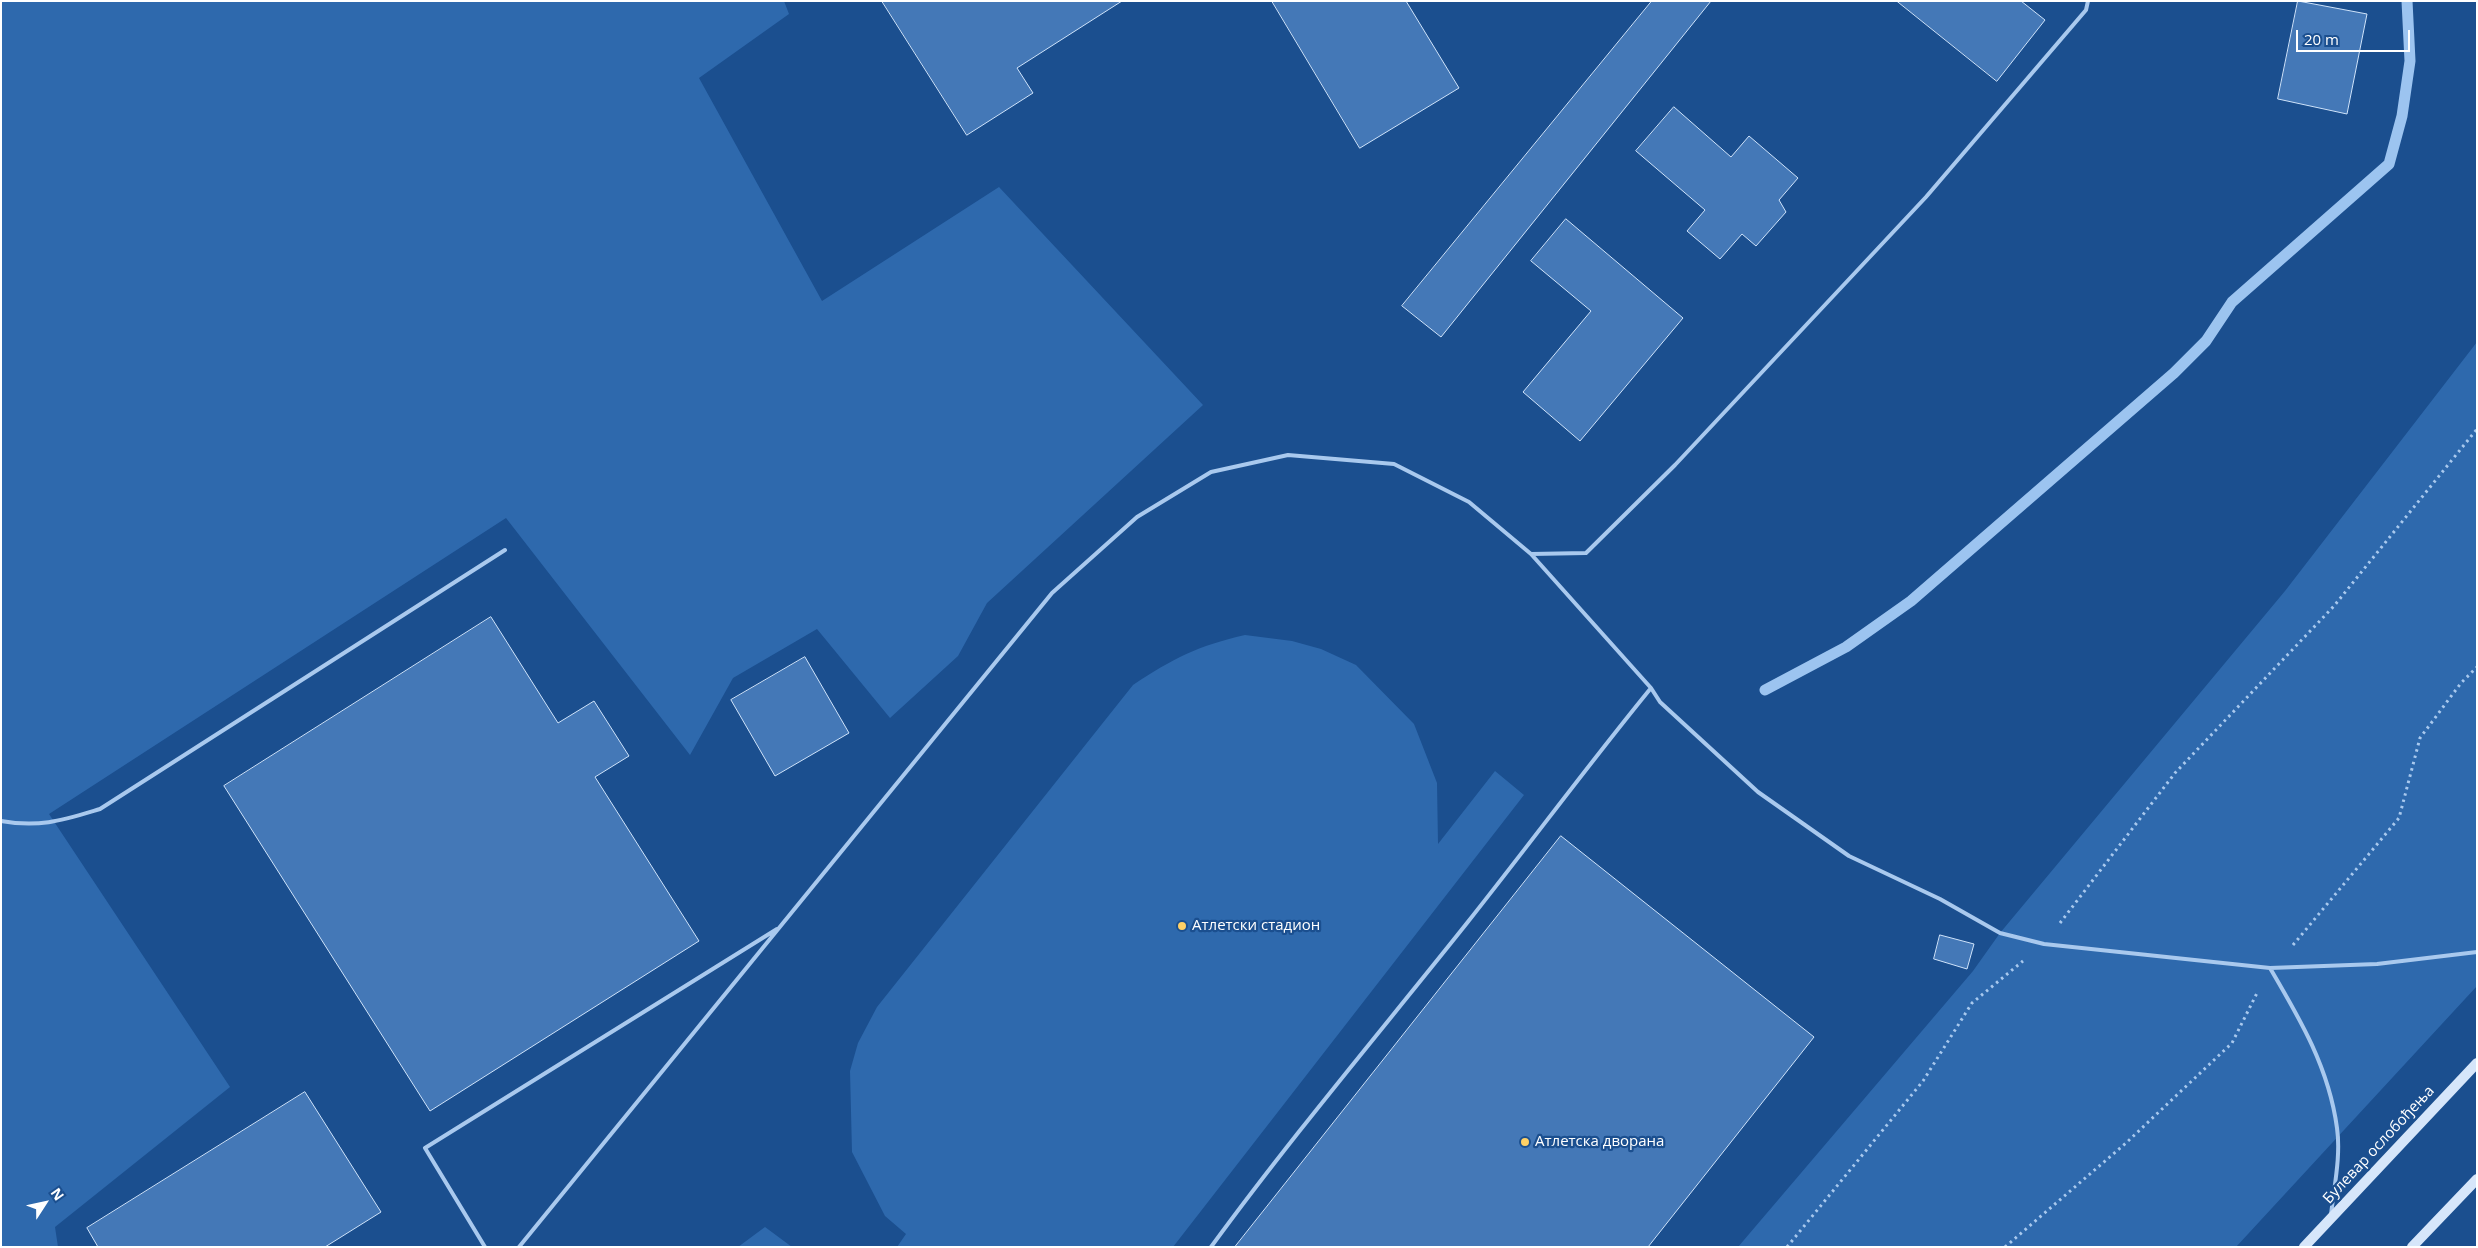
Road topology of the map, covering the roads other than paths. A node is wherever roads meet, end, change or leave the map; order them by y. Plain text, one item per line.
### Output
1 (2088, 1) edge
2 (505, 550) dead end
3 (1531, 554) junction
4 (1651, 688) junction
5 (1, 821) edge
6 (780, 926) junction
7 (2477, 952) edge
8 (2270, 968) junction
9 (2477, 1063) edge
10 (2477, 1179) edge
11 (2331, 1218) junction
12 (485, 1247) edge
13 (519, 1247) edge
14 (1211, 1247) edge
15 (2304, 1247) edge
16 (2412, 1247) edge

1 - 3 lane
2 - 5 lane
3 - 4 lane
3 - 6 lane
4 - 8 lane
4 - 14 lane
6 - 12 lane
6 - 13 lane
7 - 8 lane
8 - 11 lane
9 - 11 main road, Булевар ослобођења
10 - 16 main road
11 - 15 main road, Булевар ослобођења

